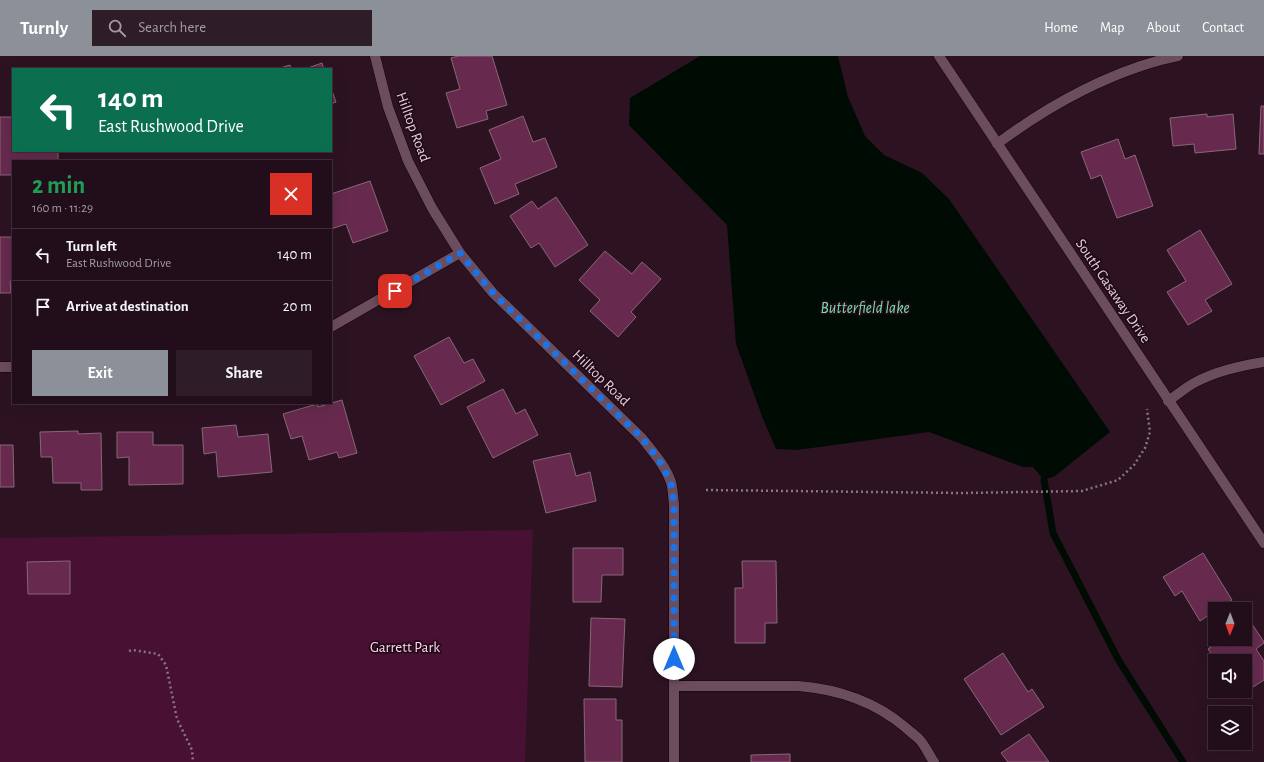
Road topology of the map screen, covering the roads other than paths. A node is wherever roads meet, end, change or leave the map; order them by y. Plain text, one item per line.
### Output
1 (375, 56) edge
2 (939, 56) edge
3 (1178, 56) edge
4 (997, 144) junction
5 (460, 253) junction
6 (332, 327) edge
7 (1264, 362) edge
8 (0, 367) edge
9 (12, 367) edge
10 (1168, 401) junction
11 (1264, 543) edge
12 (674, 686) junction
13 (674, 762) edge
14 (934, 762) edge

1 - 5 street, Hilltop Road
2 - 4 street, South Gasaway Drive
3 - 4 street
4 - 10 street, South Gasaway Drive
5 - 6 street
5 - 12 street, Hilltop Road
7 - 10 street
8 - 9 street
10 - 11 street, South Gasaway Drive
12 - 13 street, Hilltop Road
12 - 14 street

